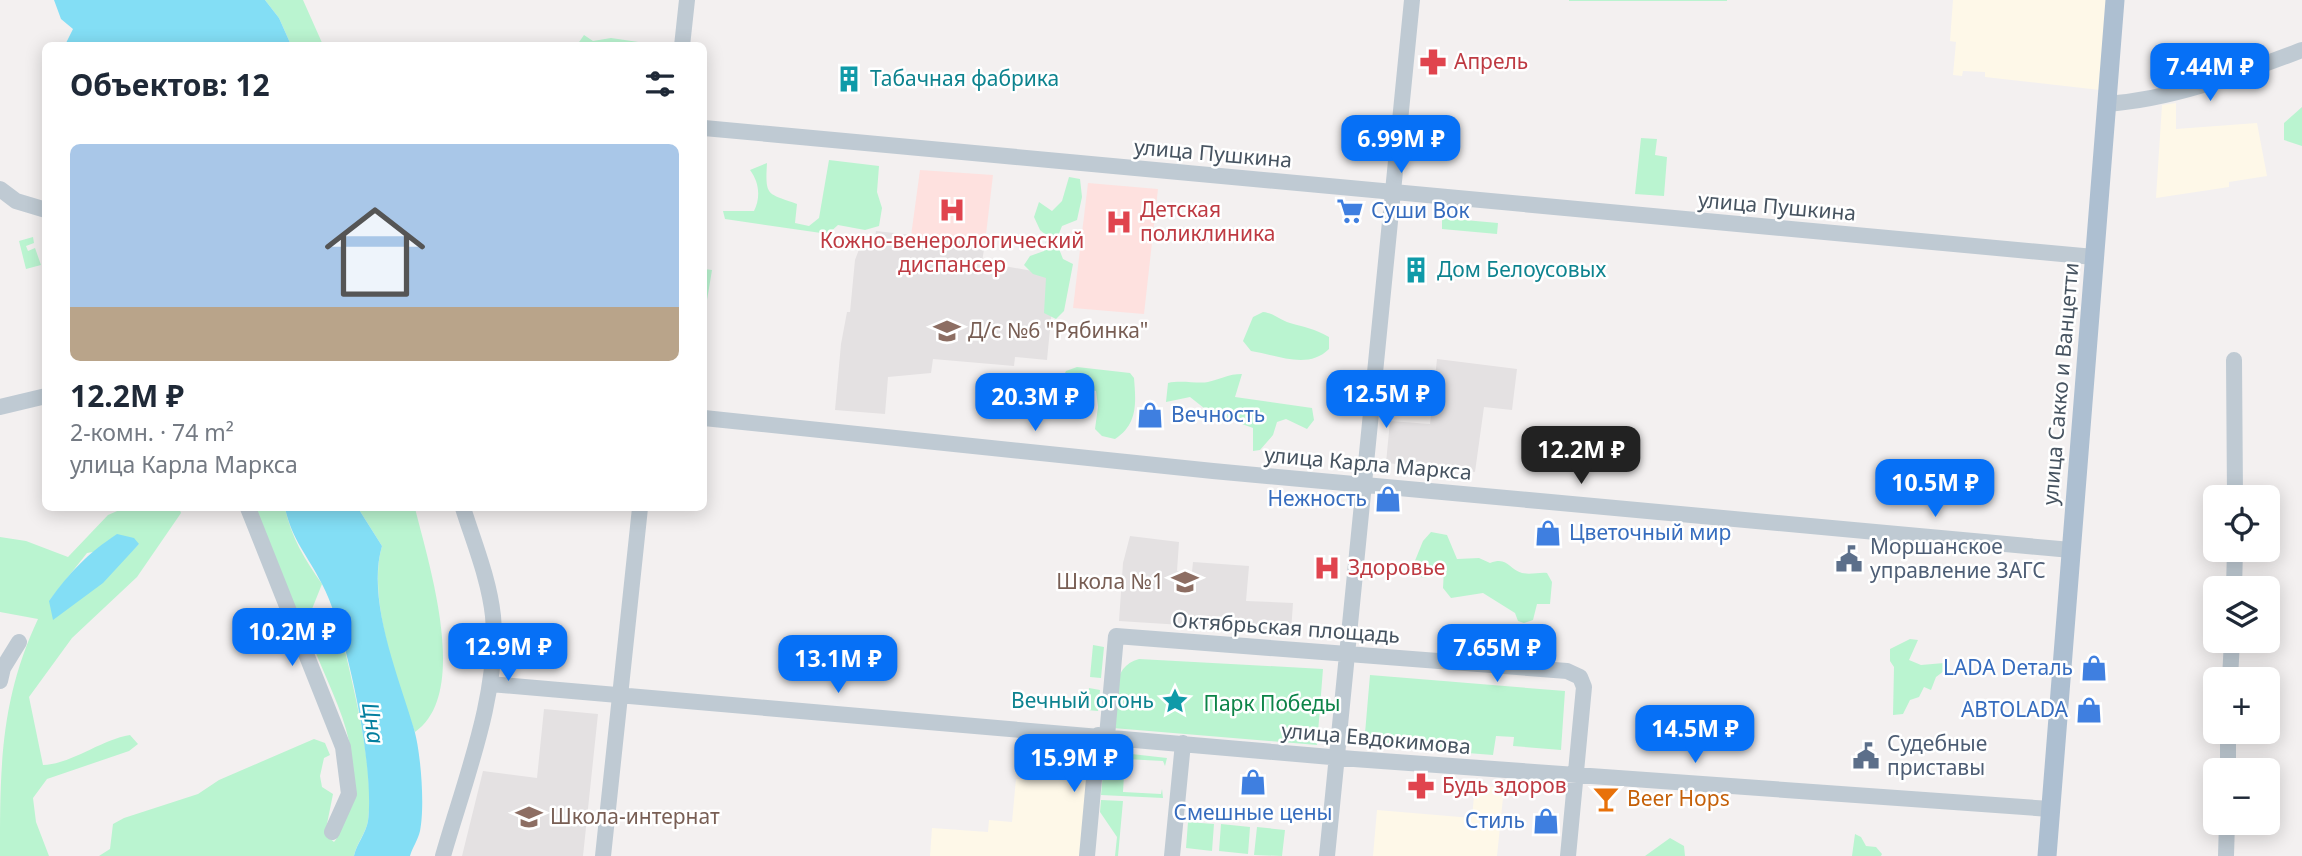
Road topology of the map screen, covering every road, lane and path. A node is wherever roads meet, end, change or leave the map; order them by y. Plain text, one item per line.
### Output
1 (687, 0) edge
2 (1412, 0) edge
3 (2115, 0) edge
4 (682, 42) edge
5 (2302, 50) edge
6 (2106, 104) junction
7 (707, 128) edge
8 (1, 190) edge
9 (1393, 193) junction
10 (42, 209) edge
11 (2094, 257) junction
12 (2234, 360) dead end
13 (42, 397) edge
14 (0, 407) edge
15 (707, 418) edge
16 (1362, 484) junction
17 (2235, 485) edge
18 (249, 511) edge
19 (464, 511) edge
20 (640, 511) edge
21 (2071, 550) junction
22 (19, 642) dead end
23 (1346, 653) junction
24 (0, 681) edge
25 (490, 684) junction
26 (620, 696) junction
27 (1102, 735) junction
28 (1183, 743) junction
29 (1336, 757) junction
30 (1575, 776) junction
31 (2050, 809) junction
32 (332, 832) dead end
33 (2227, 835) edge
34 (443, 856) edge
35 (603, 856) edge
36 (1087, 856) edge
37 (1172, 856) edge
38 (1327, 856) edge
39 (1568, 856) edge
40 (2046, 856) edge
41 (2226, 856) edge

1 - 4 street
2 - 9 street
3 - 6 main road, улица Сакко и Ванцетти
5 - 6 street
6 - 11 main road, улица Сакко и Ванцетти
7 - 9 street, улица Пушкина
8 - 10 street
9 - 11 street, улица Пушкина
9 - 16 street
11 - 21 main road, улица Сакко и Ванцетти
12 - 17 street
13 - 14 street
15 - 16 street, улица Карла Маркса
16 - 21 street, улица Карла Маркса
16 - 23 street
18 - 32 street
19 - 25 street
20 - 26 street
21 - 31 main road, улица Сакко и Ванцетти
22 - 24 street
23 - 27 street, Октябрьская площадь
23 - 29 street
23 - 30 street, Октябрьская площадь
25 - 26 street, улица Евдокимова
25 - 34 street
26 - 27 street, улица Евдокимова
26 - 35 street
27 - 28 street, улица Евдокимова
27 - 36 street, Октябрьская площадь
28 - 29 street, улица Евдокимова
28 - 37 street
29 - 30 street, улица Евдокимова
29 - 38 street
30 - 31 street, улица Евдокимова
30 - 39 street, Октябрьская площадь
31 - 40 main road, улица Сакко и Ванцетти
33 - 41 street

